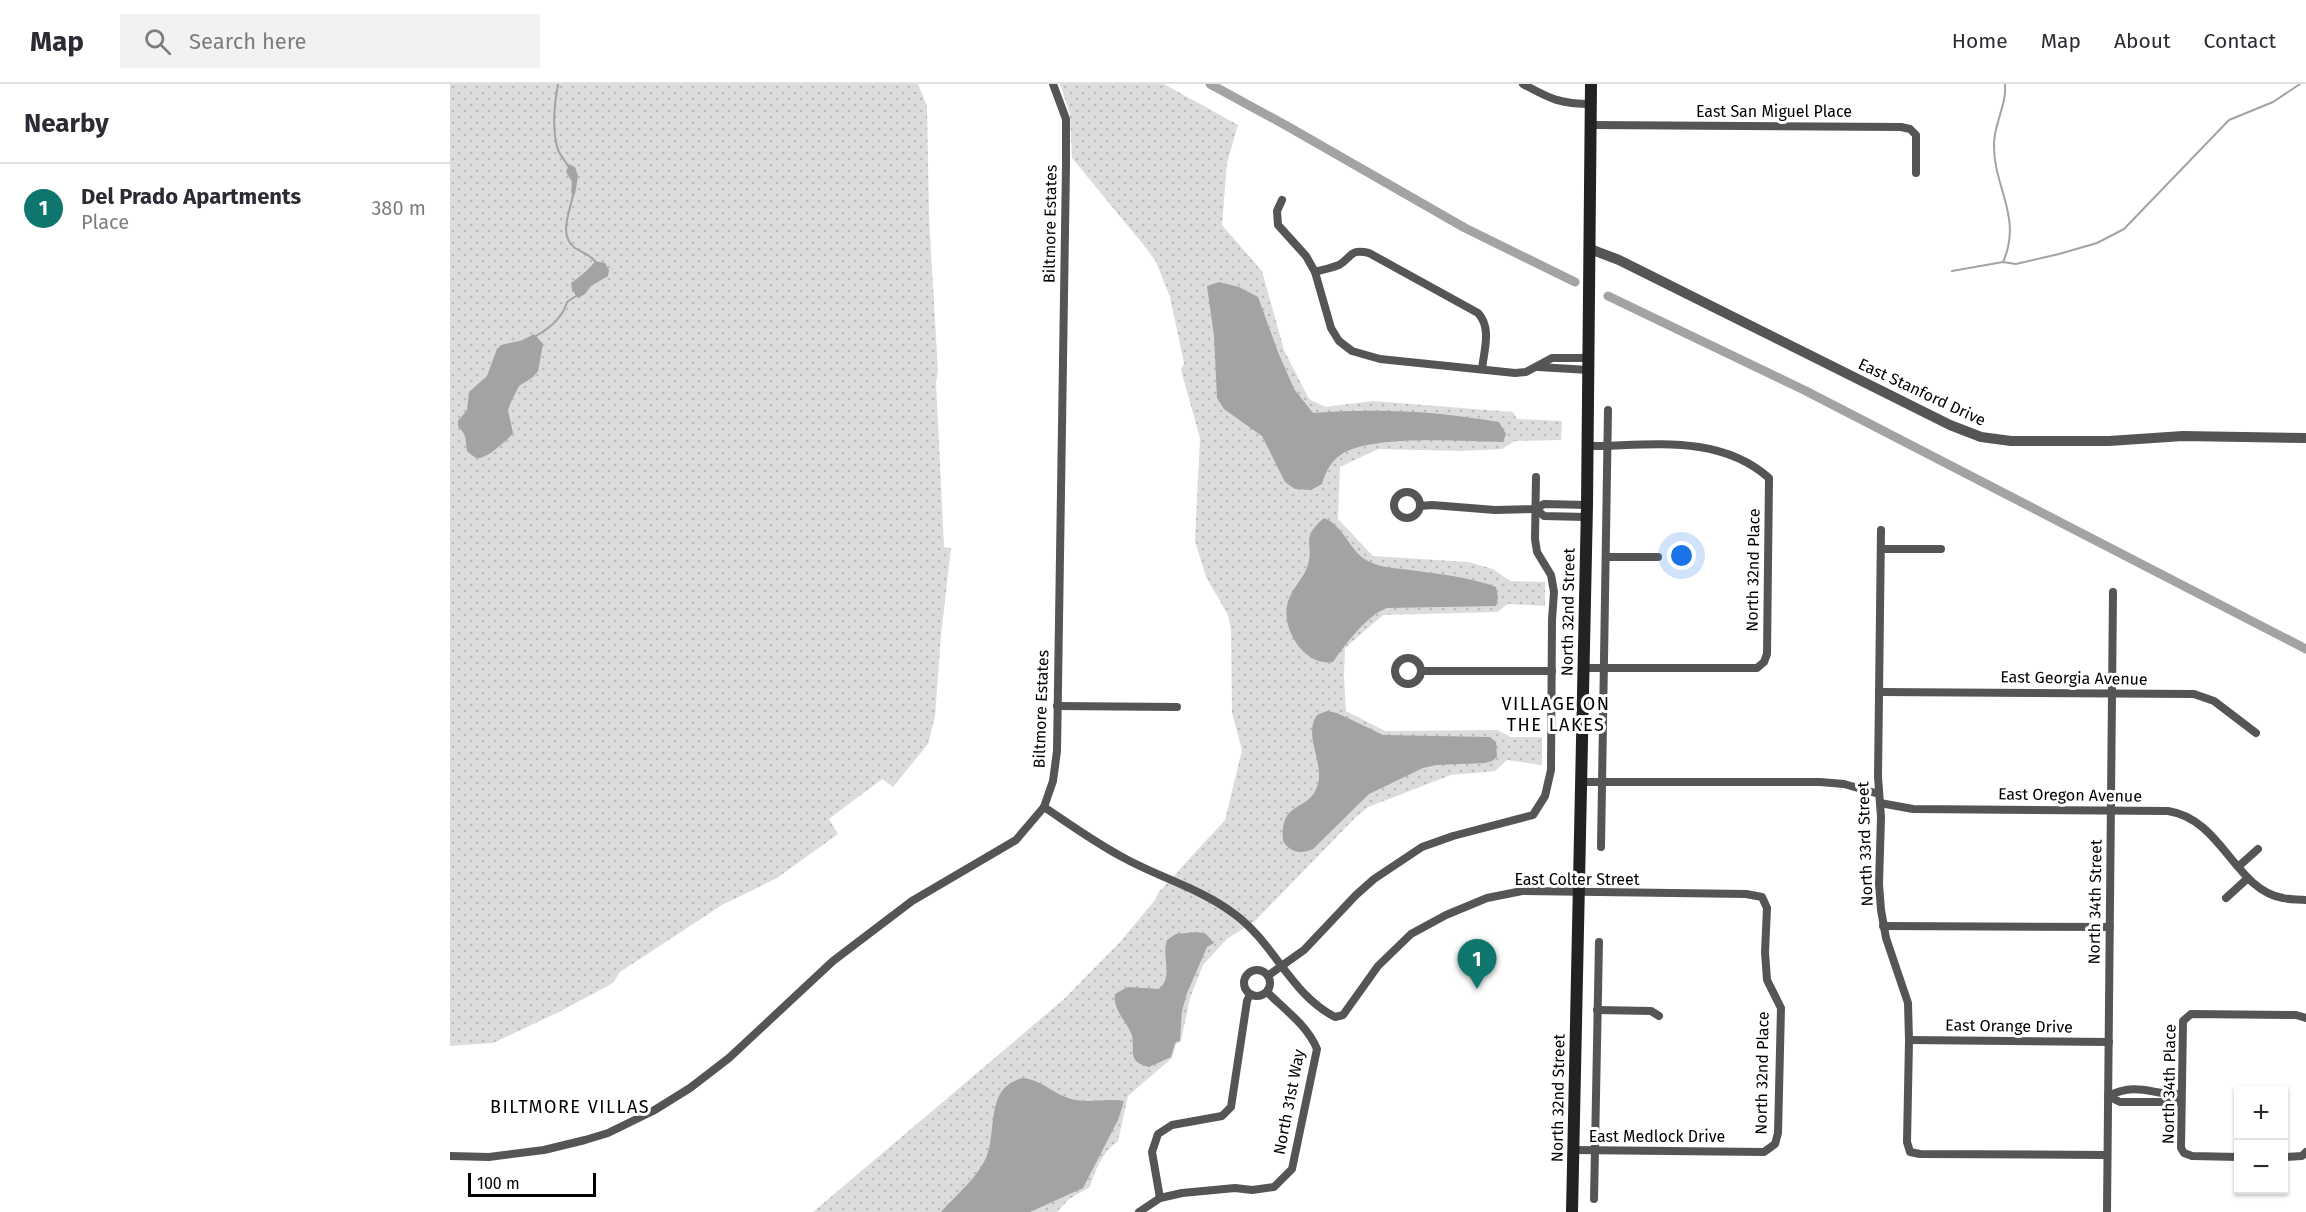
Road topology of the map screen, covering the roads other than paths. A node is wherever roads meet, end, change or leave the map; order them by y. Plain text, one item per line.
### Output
1 (1053, 84) edge
2 (1523, 84) edge
3 (1591, 84) edge
4 (1592, 104) junction
5 (1592, 125) junction
6 (1916, 173) dead end
7 (1282, 200) dead end
8 (1590, 249) junction
9 (1315, 272) junction
10 (1589, 364) junction
11 (1482, 369) junction
12 (1608, 410) dead end
13 (2306, 438) edge
14 (1587, 446) junction
15 (1608, 446) junction
16 (1536, 477) dead end
17 (1555, 504) junction
18 (1420, 506) dead end
19 (1536, 510) junction
20 (1586, 511) junction
21 (1555, 516) junction
22 (1881, 530) dead end
23 (1882, 549) junction
24 (1941, 549) dead end
25 (1606, 557) junction
26 (1658, 557) dead end
27 (2114, 592) dead end
28 (1604, 667) junction
29 (1583, 668) junction
30 (1422, 671) dead end
31 (1552, 671) junction
32 (1879, 692) junction
33 (2114, 693) junction
34 (1057, 706) junction
35 (1177, 707) dead end
36 (2256, 733) dead end
37 (1580, 782) junction
38 (1602, 782) junction
39 (1879, 799) junction
40 (1044, 807) junction
41 (2112, 811) junction
42 (1601, 847) dead end
43 (2258, 849) dead end
44 (2239, 866) junction
45 (2248, 878) junction
46 (1579, 892) junction
47 (1762, 897) joint
48 (2226, 898) dead end
49 (2306, 900) edge
50 (1883, 926) junction
51 (2110, 927) junction
52 (1599, 942) dead end
53 (1282, 966) junction
54 (1269, 975) junction
55 (1267, 992) junction
56 (1250, 994) junction
57 (1597, 1010) junction
58 (1659, 1016) dead end
59 (2306, 1018) edge
60 (1909, 1040) junction
61 (2109, 1042) junction
62 (2141, 1088) junction
63 (2108, 1096) junction
64 (2181, 1098) junction
65 (2141, 1103) junction
66 (1775, 1144) joint
67 (1573, 1150) junction
68 (1594, 1151) junction
69 (2306, 1152) edge
70 (2107, 1155) junction
71 (450, 1156) edge
72 (2234, 1156) edge
73 (2288, 1157) edge
74 (1160, 1198) junction
75 (1594, 1199) dead end
76 (1139, 1212) edge
77 (1572, 1212) edge
78 (2107, 1212) edge

1 - 34 street, Biltmore Estates
2 - 4 street
3 - 4 main road, North 32nd Street
4 - 5 main road, North 32nd Street
5 - 6 street, East San Miguel Place
5 - 8 main road, North 32nd Street
7 - 9 street
8 - 10 main road, North 32nd Street
8 - 13 street, East Stanford Drive
9 - 11 street
9 - 11 street
10 - 11 street
10 - 14 main road, North 32nd Street
12 - 15 street
14 - 15 street
14 - 20 main road, North 32nd Street
15 - 25 street
15 - 28 street, North 32nd Place
16 - 19 street
17 - 19 street
17 - 20 street
17 - 21 street
18 - 19 street
19 - 21 street
19 - 31 street
20 - 21 street
20 - 29 main road, North 32nd Street
22 - 23 street, North 33rd Street
23 - 24 street
23 - 32 street, North 33rd Street
25 - 26 street
25 - 28 street
27 - 33 street, North 34th Street
28 - 29 street
28 - 38 street
29 - 37 main road, North 32nd Street
30 - 31 street
31 - 53 street
32 - 33 street, East Georgia Avenue
32 - 39 street, North 33rd Street
33 - 36 street, East Georgia Avenue
33 - 41 street, North 34th Street
34 - 35 street
34 - 40 street, Biltmore Estates
37 - 38 street, East Oregon Avenue
37 - 46 main road, North 32nd Street
38 - 39 street, East Oregon Avenue
38 - 42 street
39 - 41 street, East Oregon Avenue
39 - 50 street, North 33rd Street
40 - 53 street, East Colter Street
40 - 71 street, Biltmore Estates
41 - 44 street, East Oregon Avenue
41 - 51 street, North 34th Street
43 - 44 street
44 - 45 street, East Oregon Avenue
45 - 48 street
45 - 49 street, East Oregon Avenue
46 - 47 street, East Colter Street
46 - 53 street, East Colter Street
46 - 67 main road, North 32nd Street
47 - 66 street, North 32nd Place
50 - 51 street
50 - 60 street, North 33rd Street
51 - 61 street, North 34th Street
52 - 57 street
53 - 54 street
54 - 55 street
54 - 56 street
55 - 56 street
55 - 74 street, North 31st Way
56 - 74 street
57 - 58 street
57 - 68 street
59 - 64 street, North 34th Place
60 - 61 street, East Orange Drive
60 - 70 street, North 33rd Street
61 - 63 street, North 34th Street
62 - 63 street
62 - 64 street
62 - 65 street
63 - 65 street
63 - 70 street, North 34th Street
64 - 65 street
64 - 72 street, North 34th Place
66 - 68 street, East Medlock Drive
67 - 68 street, East Medlock Drive
67 - 77 main road, North 32nd Street
68 - 75 street
69 - 73 street
70 - 78 street, North 34th Street
74 - 76 street

